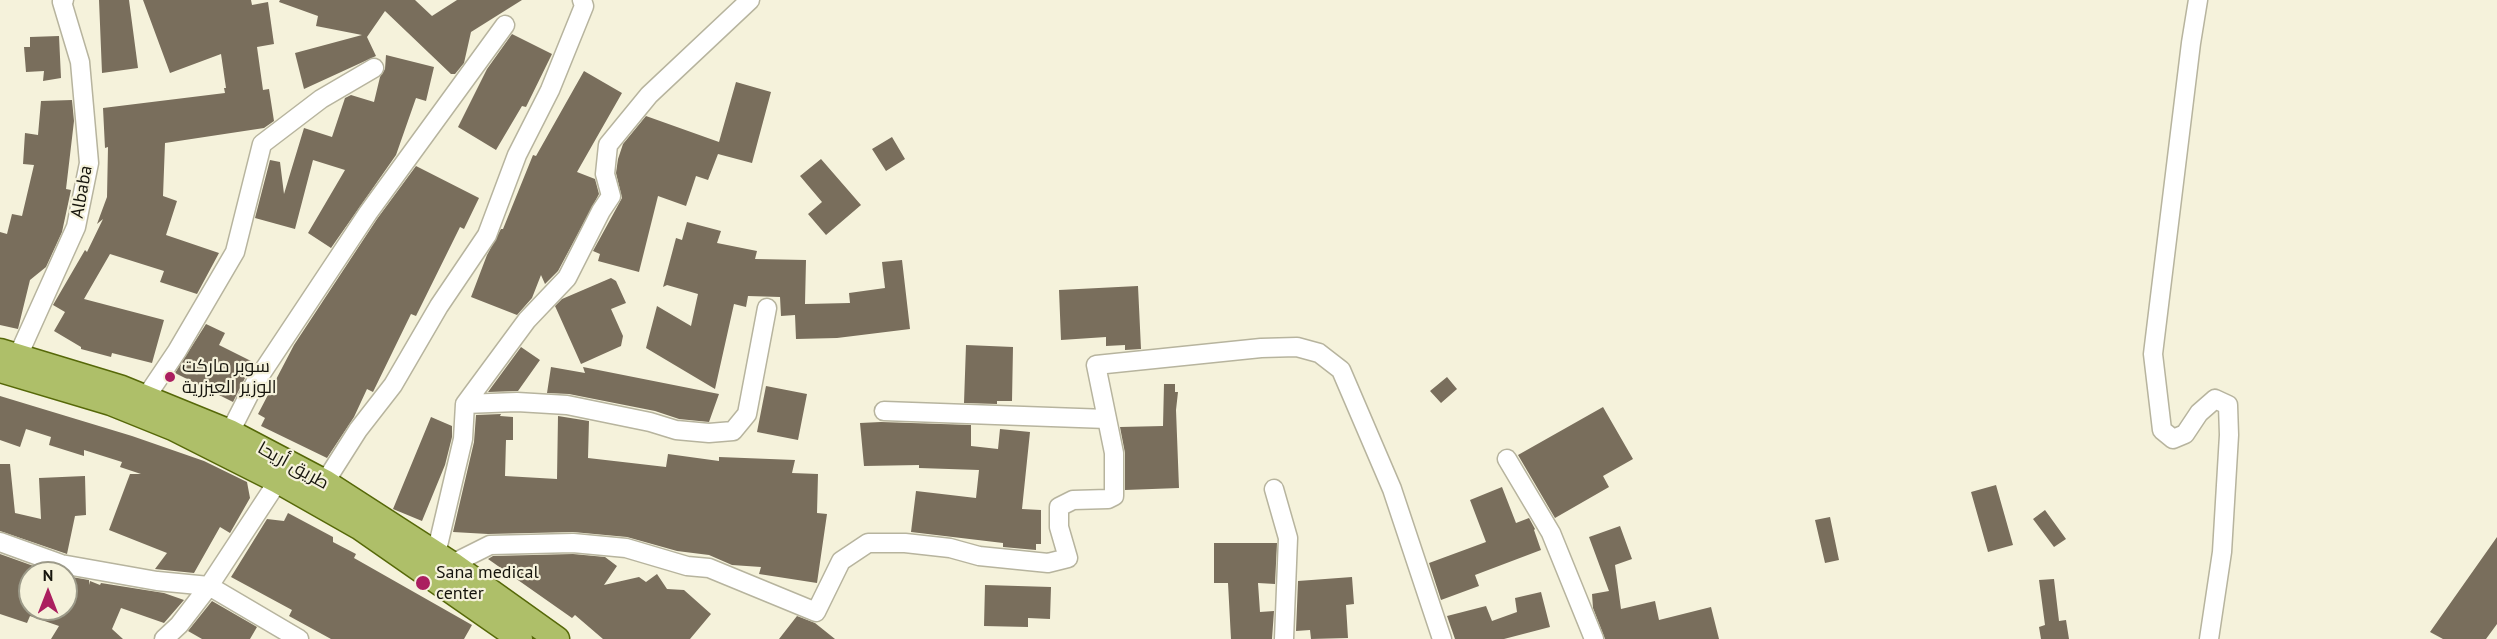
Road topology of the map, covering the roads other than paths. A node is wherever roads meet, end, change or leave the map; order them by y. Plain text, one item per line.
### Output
1 (64, 0) edge
2 (582, 0) edge
3 (750, 0) edge
4 (2198, 0) edge
5 (505, 25) dead end
6 (374, 68) dead end
7 (767, 308) dead end
8 (7, 362) edge
9 (146, 397) junction
10 (465, 404) junction
11 (884, 411) dead end
12 (1107, 419) junction
13 (230, 432) junction
14 (1507, 459) dead end
15 (278, 481) junction
16 (325, 482) junction
17 (1274, 489) dead end
18 (0, 542) edge
19 (444, 559) junction
20 (209, 586) junction
21 (164, 639) edge
22 (299, 639) edge
23 (520, 639) edge
24 (557, 639) edge
25 (1284, 639) edge
26 (1442, 639) edge
27 (1593, 639) edge
28 (2209, 639) edge

1 - 8 street, Albaba
2 - 16 street
3 - 10 street
4 - 28 street
5 - 13 street
6 - 9 street
7 - 10 street
8 - 9 main road, طريق أريحا
8 - 15 main road, طريق أريحا
9 - 13 main road, طريق أريحا
10 - 19 street
11 - 12 street
12 - 19 street
12 - 26 street
13 - 16 main road, طريق أريحا
14 - 27 street
15 - 20 street
15 - 23 main road, طريق أريحا
16 - 19 main road, طريق أريحا
17 - 25 street
18 - 20 street
19 - 24 main road, طريق أريحا
20 - 21 street
20 - 22 street

